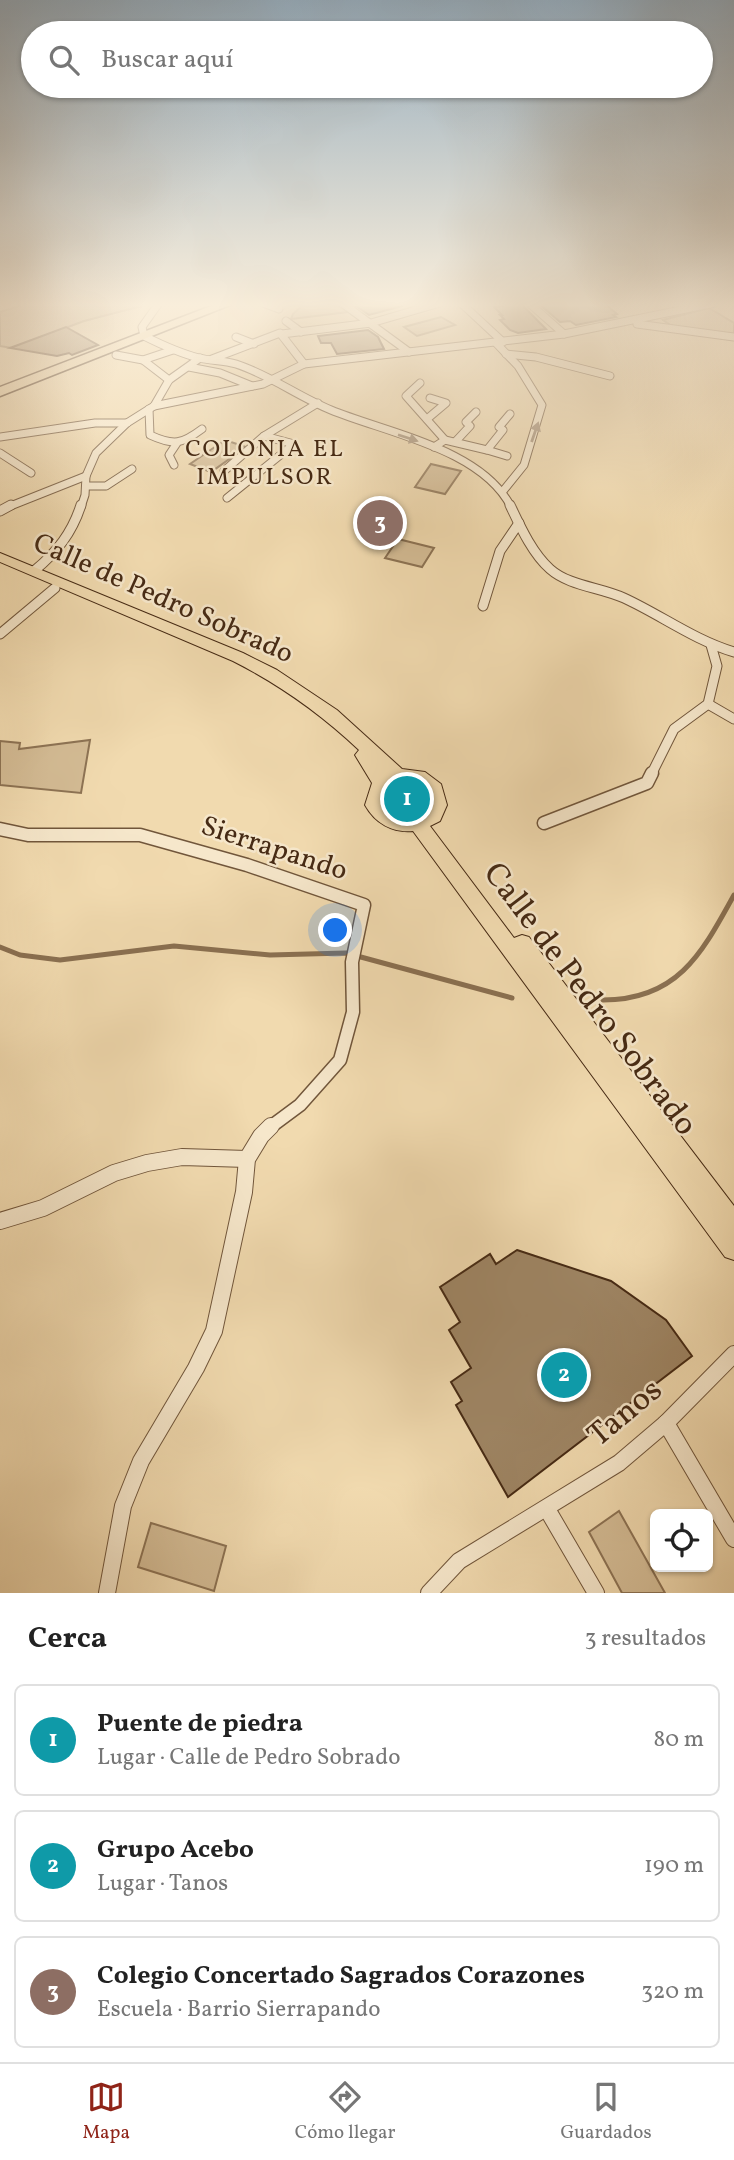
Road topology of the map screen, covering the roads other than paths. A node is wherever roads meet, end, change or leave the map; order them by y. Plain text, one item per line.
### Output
1 (39, 377) edge
2 (166, 377) edge
3 (173, 377) edge
4 (231, 377) edge
5 (525, 377) edge
6 (274, 378) joint
7 (169, 380) junction
8 (420, 383) dead end
9 (252, 386) junction
10 (0, 393) edge
11 (430, 398) dead end
12 (318, 403) junction
13 (151, 407) junction
14 (476, 412) dead end
15 (510, 414) dead end
16 (427, 419) junction
17 (127, 423) junction
18 (201, 429) dead end
19 (264, 436) junction
20 (0, 437) edge
21 (445, 440) junction
22 (458, 442) junction
23 (177, 443) junction
24 (434, 447) junction
25 (487, 450) junction
26 (0, 453) edge
27 (447, 453) junction
28 (507, 456) dead end
29 (174, 465) dead end
30 (132, 469) dead end
31 (223, 471) dead end
32 (31, 472) dead end
33 (86, 481) junction
34 (503, 491) junction
35 (227, 498) dead end
36 (0, 511) edge
37 (519, 523) junction
38 (0, 557) edge
39 (0, 564) edge
40 (34, 571) junction
41 (55, 588) junction
42 (483, 606) dead end
43 (0, 634) edge
44 (711, 645) junction
45 (734, 652) edge
46 (708, 704) junction
47 (734, 719) edge
48 (398, 776) junction
49 (381, 784) junction
50 (423, 822) junction
51 (544, 823) dead end
52 (0, 829) edge
53 (247, 1159) junction
54 (0, 1221) edge
55 (734, 1226) edge
56 (734, 1248) edge
57 (734, 1354) edge
58 (666, 1423) junction
59 (547, 1509) junction
60 (734, 1539) edge
61 (107, 1593) edge
62 (429, 1593) edge
63 (596, 1593) edge

1 - 10 highway
2 - 7 street
3 - 7 street
4 - 9 street
34 -> 5 street
6 - 9 street
6 - 12 street
7 - 13 street
8 - 16 street
9 - 13 street
11 - 16 street
12 - 19 street
12 -> 24 street
13 - 17 street
13 - 23 street
14 - 22 street
15 - 25 street
16 - 21 street
17 - 20 street
17 - 33 street
18 - 23 street
19 - 31 street
19 - 35 street
21 - 22 street
21 - 24 street
22 - 25 street
22 - 27 street
23 - 29 street
24 - 27 street
25 - 28 street
26 - 32 street
27 - 34 street
30 - 33 street
33 - 36 street
33 - 40 street
34 - 37 street
37 - 42 street
37 - 44 street
38 - 40 main road, Calle de Pedro Sobrado
39 - 41 main road, Calle de Pedro Sobrado
40 - 48 main road, Calle de Pedro Sobrado
41 - 43 street
41 - 49 main road, Calle de Pedro Sobrado
44 - 45 street
44 - 46 street
46 - 47 street
46 - 51 street
48 - 49 main road
48 - 50 main road
49 - 50 main road
50 - 55 main road, Calle de Pedro Sobrado
50 - 56 main road, Calle de Pedro Sobrado
52 - 53 street, Sierrapando
53 - 54 street
53 - 61 street
57 - 58 street, Tanos
58 - 59 street, Tanos
58 - 60 street
59 - 62 street, Tanos
59 - 63 street

